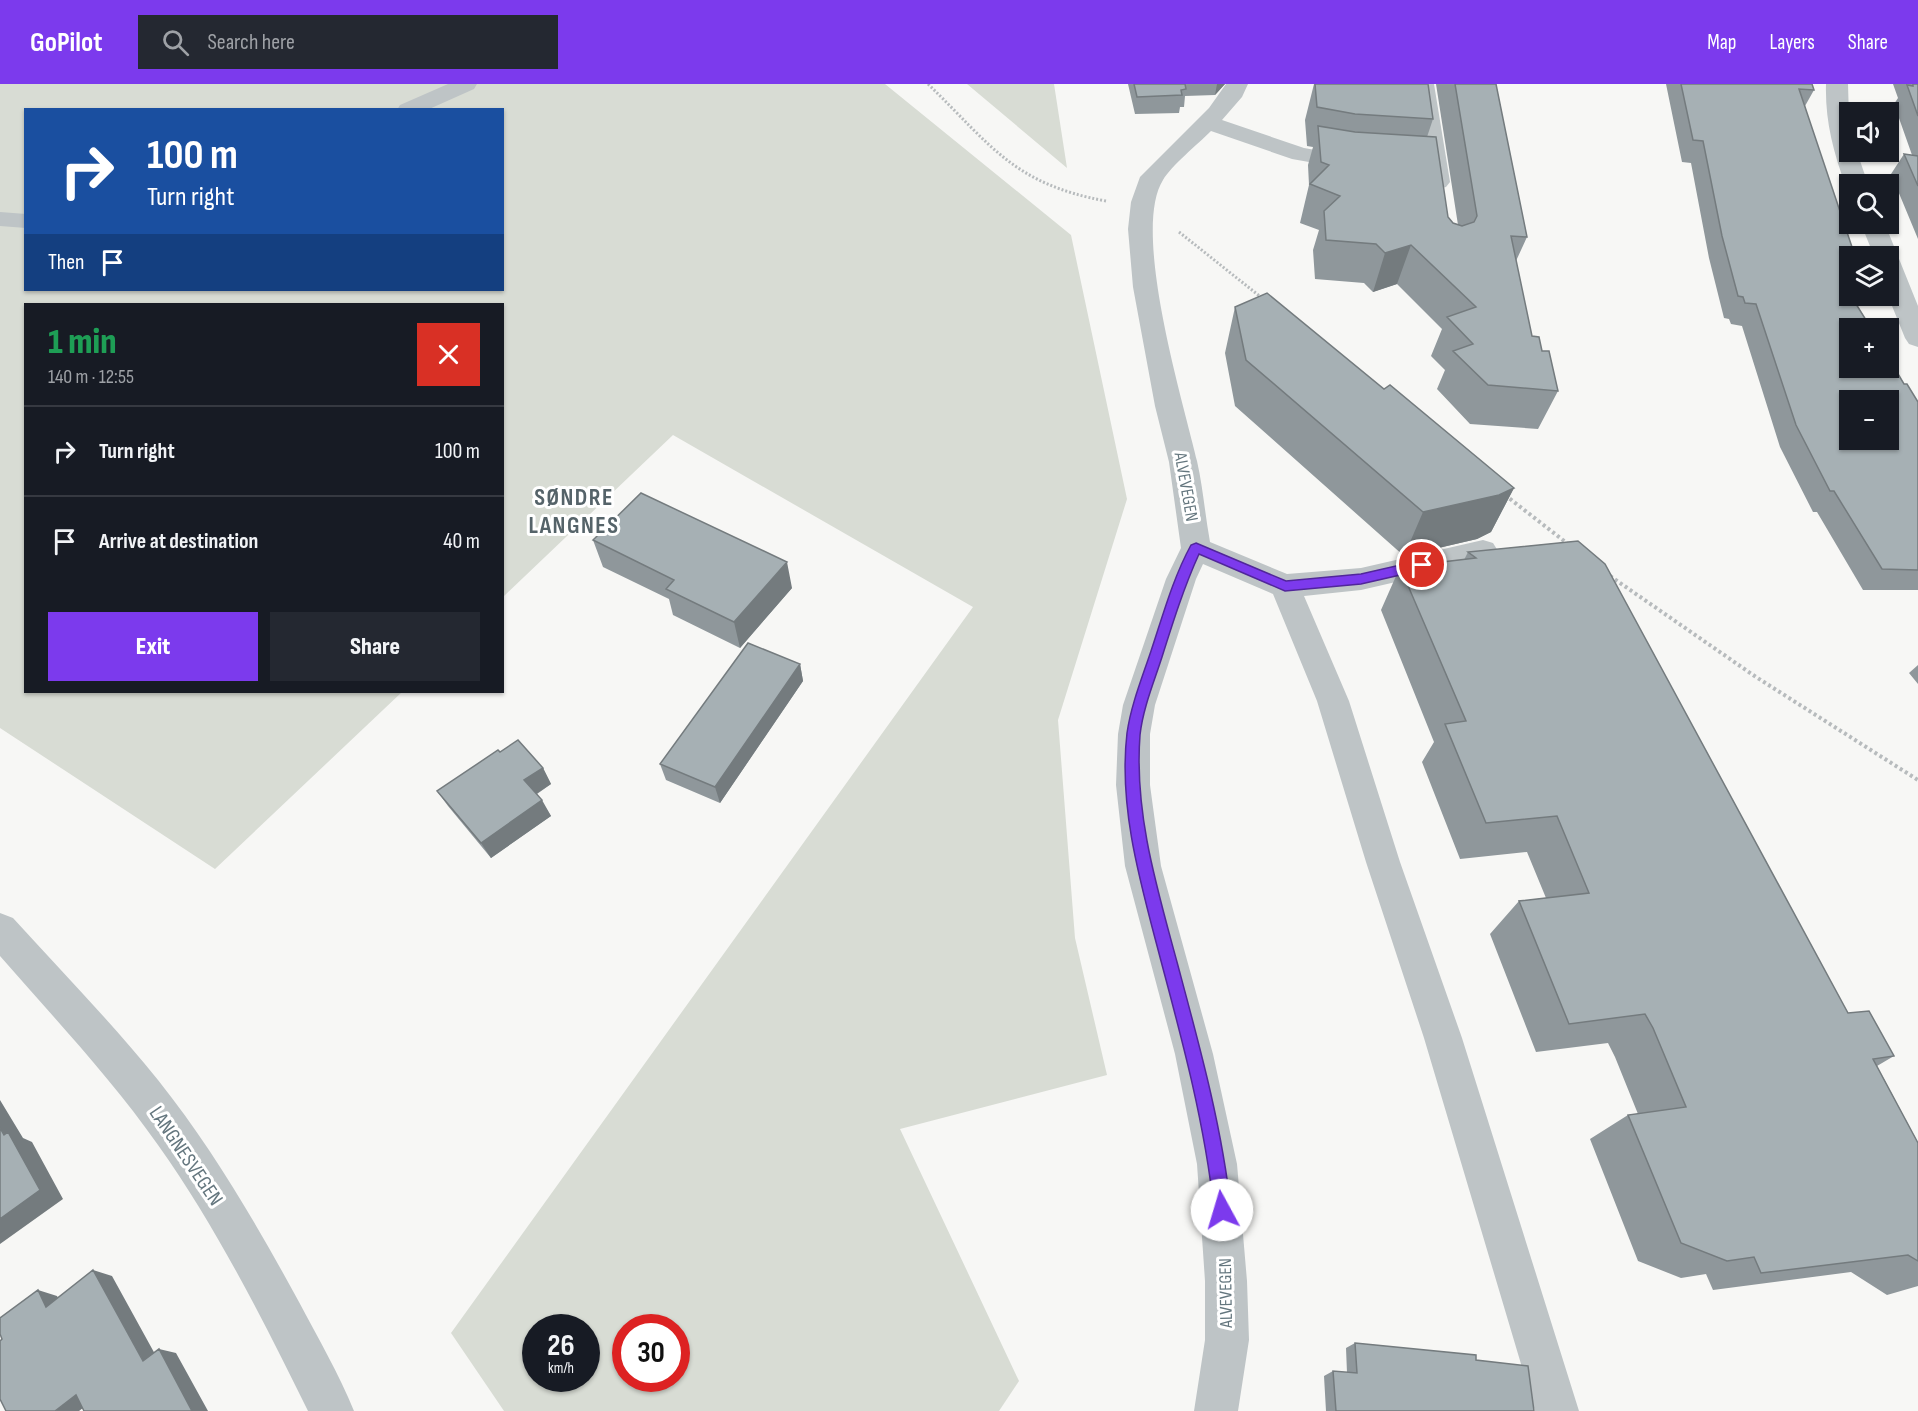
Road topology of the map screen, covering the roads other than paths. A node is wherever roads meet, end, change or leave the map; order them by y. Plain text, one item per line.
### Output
1 (466, 84) edge
2 (1237, 84) edge
3 (1423, 84) edge
4 (1837, 84) edge
5 (412, 108) edge
6 (1208, 123) junction
7 (1377, 164) edge
8 (1853, 174) edge
9 (1441, 201) edge
10 (0, 219) edge
11 (24, 221) edge
12 (1899, 290) edge
13 (1918, 338) edge
14 (1196, 548) junction
15 (1483, 551) edge
16 (1285, 586) junction
17 (0, 930) edge
18 (332, 1411) edge
19 (1216, 1411) edge
20 (1557, 1411) edge

1 - 5 street
2 - 6 street, ALVEVEGEN
3 - 9 street
4 - 8 street
6 - 7 street
6 - 14 street, ALVEVEGEN
10 - 11 street
12 - 13 street
14 - 16 street
14 - 19 street, ALVEVEGEN
15 - 16 street
16 - 20 street
17 - 18 street, LANGNESVEGEN

